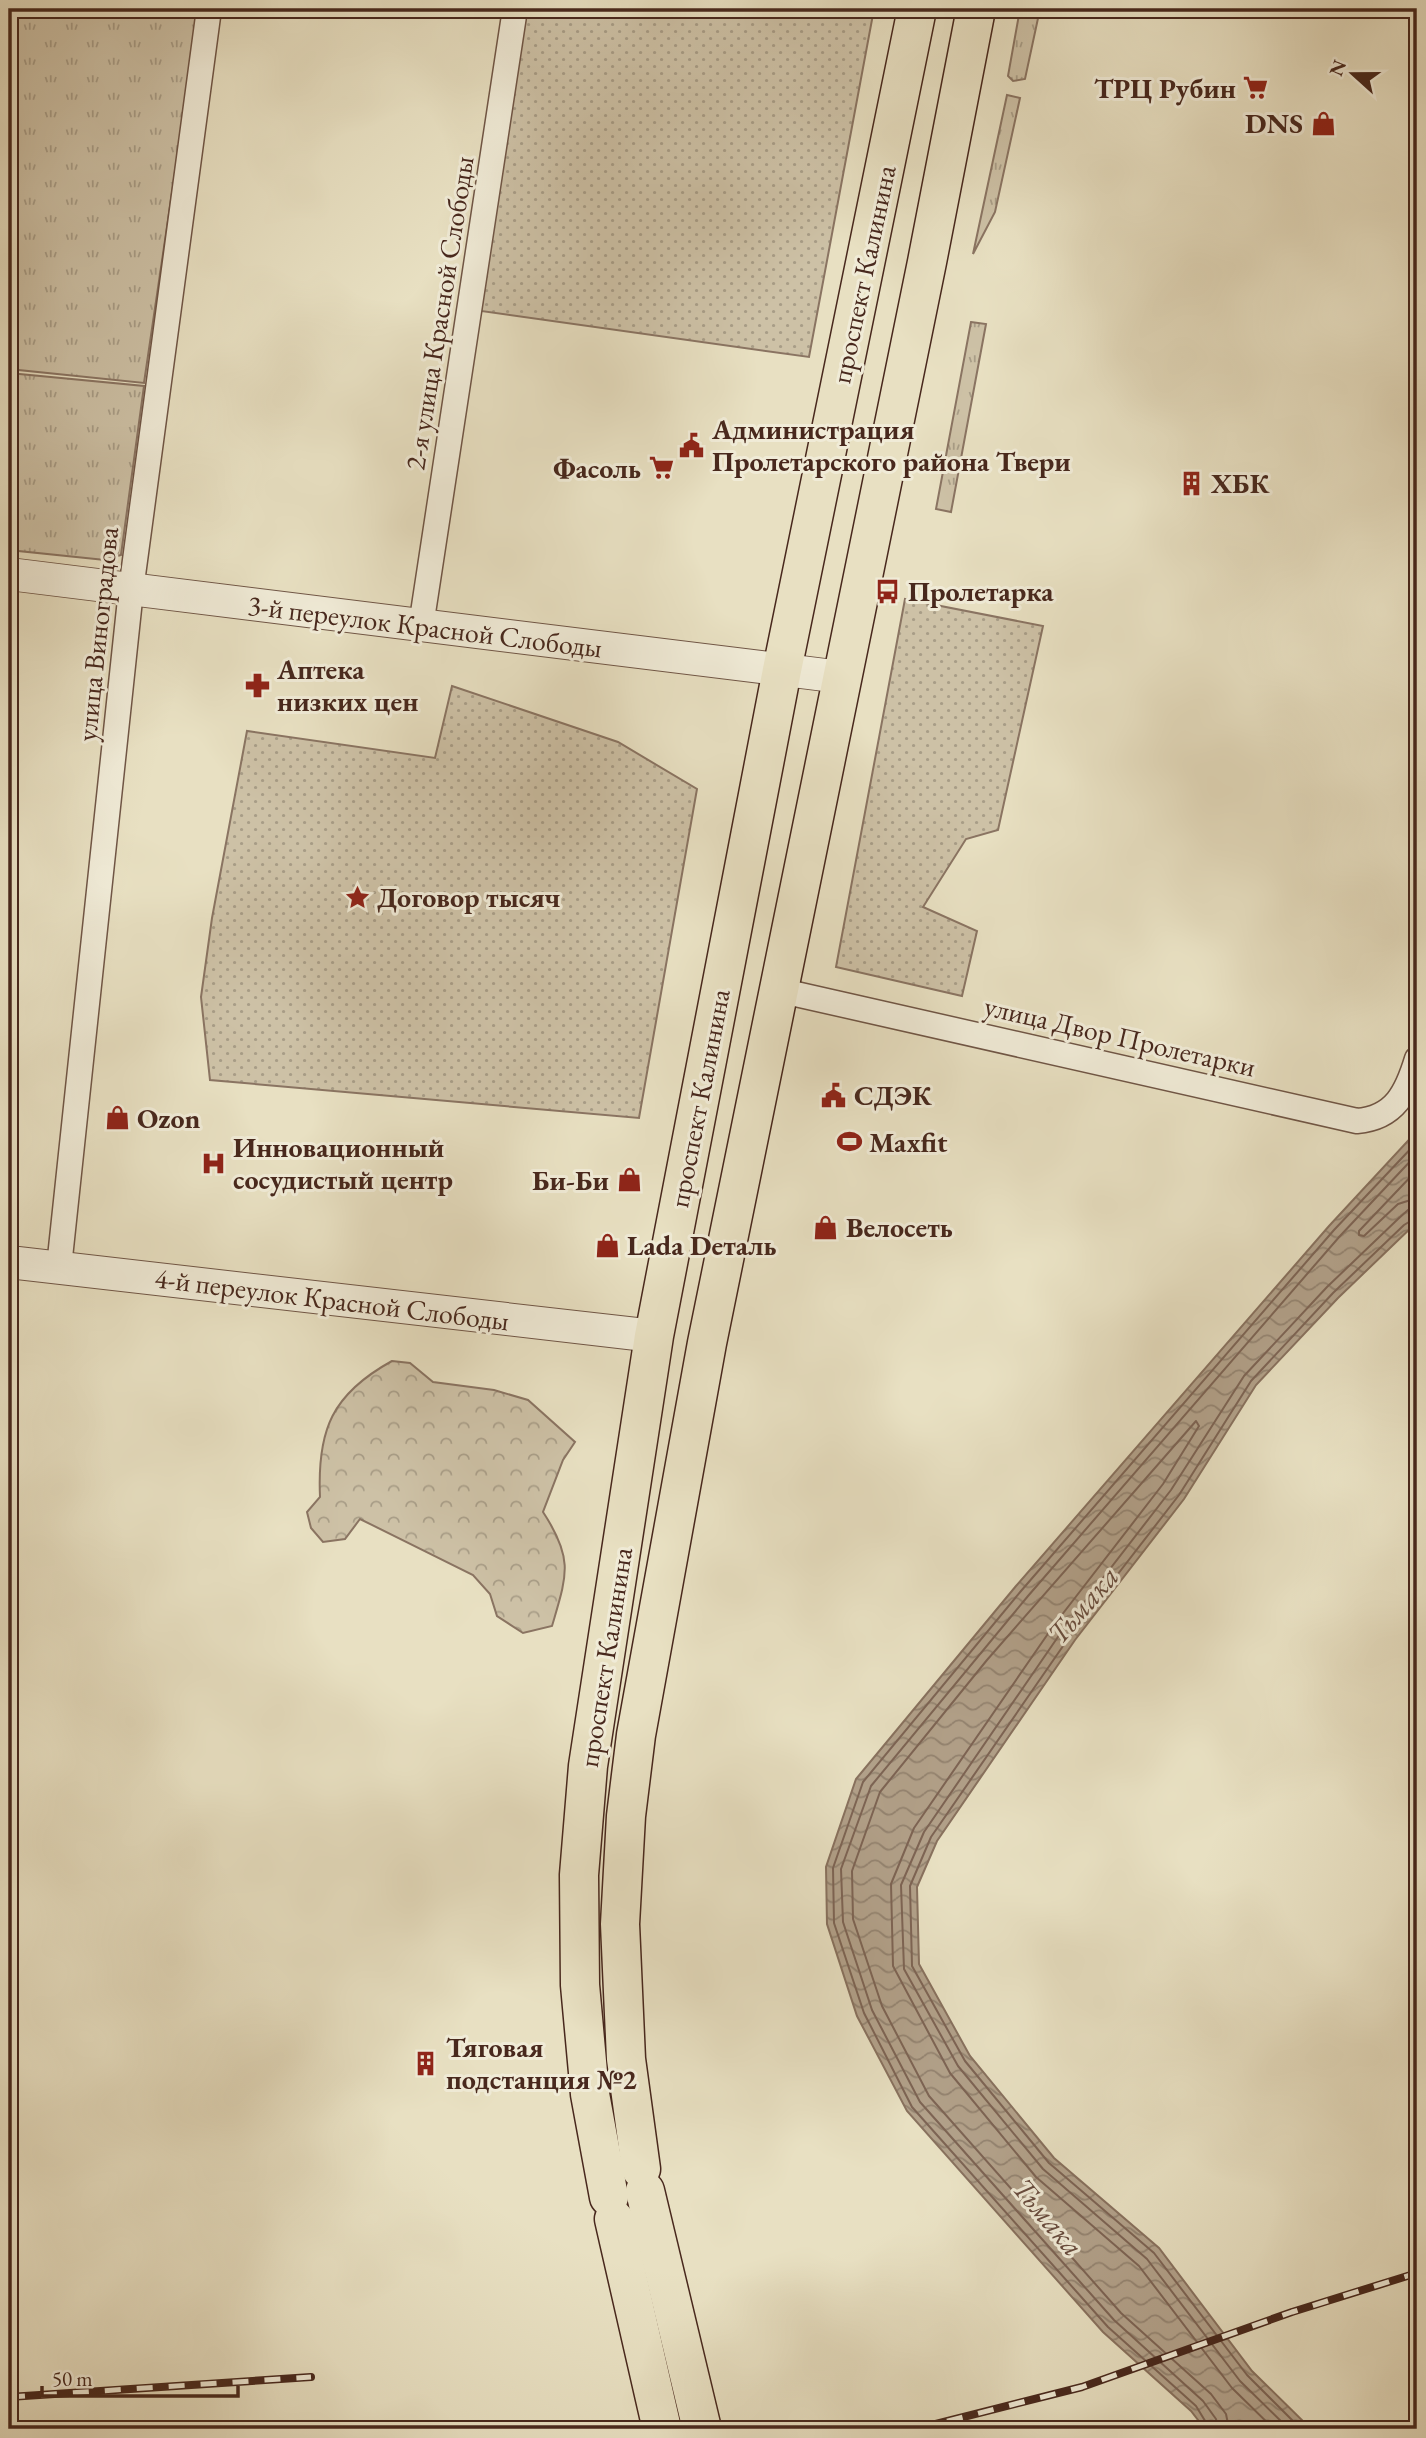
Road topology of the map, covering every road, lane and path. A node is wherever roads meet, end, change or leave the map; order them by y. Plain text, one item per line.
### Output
1 (209, 9) edge
2 (515, 9) edge
3 (917, 9) edge
4 (976, 9) edge
5 (875, 214) junction
6 (927, 262) junction
7 (9, 574) edge
8 (131, 590) junction
9 (421, 626) junction
10 (782, 670) junction
11 (841, 677) junction
12 (729, 942) junction
13 (778, 990) junction
14 (1417, 1059) edge
15 (9, 1262) edge
16 (59, 1267) junction
17 (654, 1336) junction
18 (700, 1378) junction
19 (628, 2194) junction
20 (662, 2429) edge
21 (702, 2429) edge

1 - 8 street, улица Виноградова
2 - 9 street, 2-я улица Красной Слободы
3 - 5 main road, проспект Калинина
4 - 6 main road, проспект Калинина
5 - 6 main road
5 - 10 main road, проспект Калинина
6 - 11 main road, проспект Калинина
7 - 8 street, 3-й переулок Красной Слободы
8 - 9 street, 3-й переулок Красной Слободы
8 - 16 street, улица Виноградова
9 - 10 street, 3-й переулок Красной Слободы
10 - 11 street, 3-й переулок Красной Слободы
10 - 12 main road, проспект Калинина
11 - 13 main road, проспект Калинина
12 - 13 main road
12 - 17 main road, проспект Калинина
13 - 14 street, улица Двор Пролетарки
13 - 18 main road, проспект Калинина
15 - 16 street, 4-й переулок Красной Слободы
16 - 17 street, 4-й переулок Красной Слободы
17 - 18 main road
17 - 19 main road, проспект Калинина
18 - 19 main road, проспект Калинина
19 - 20 main road, проспект Калинина
19 - 21 main road, проспект Калинина

